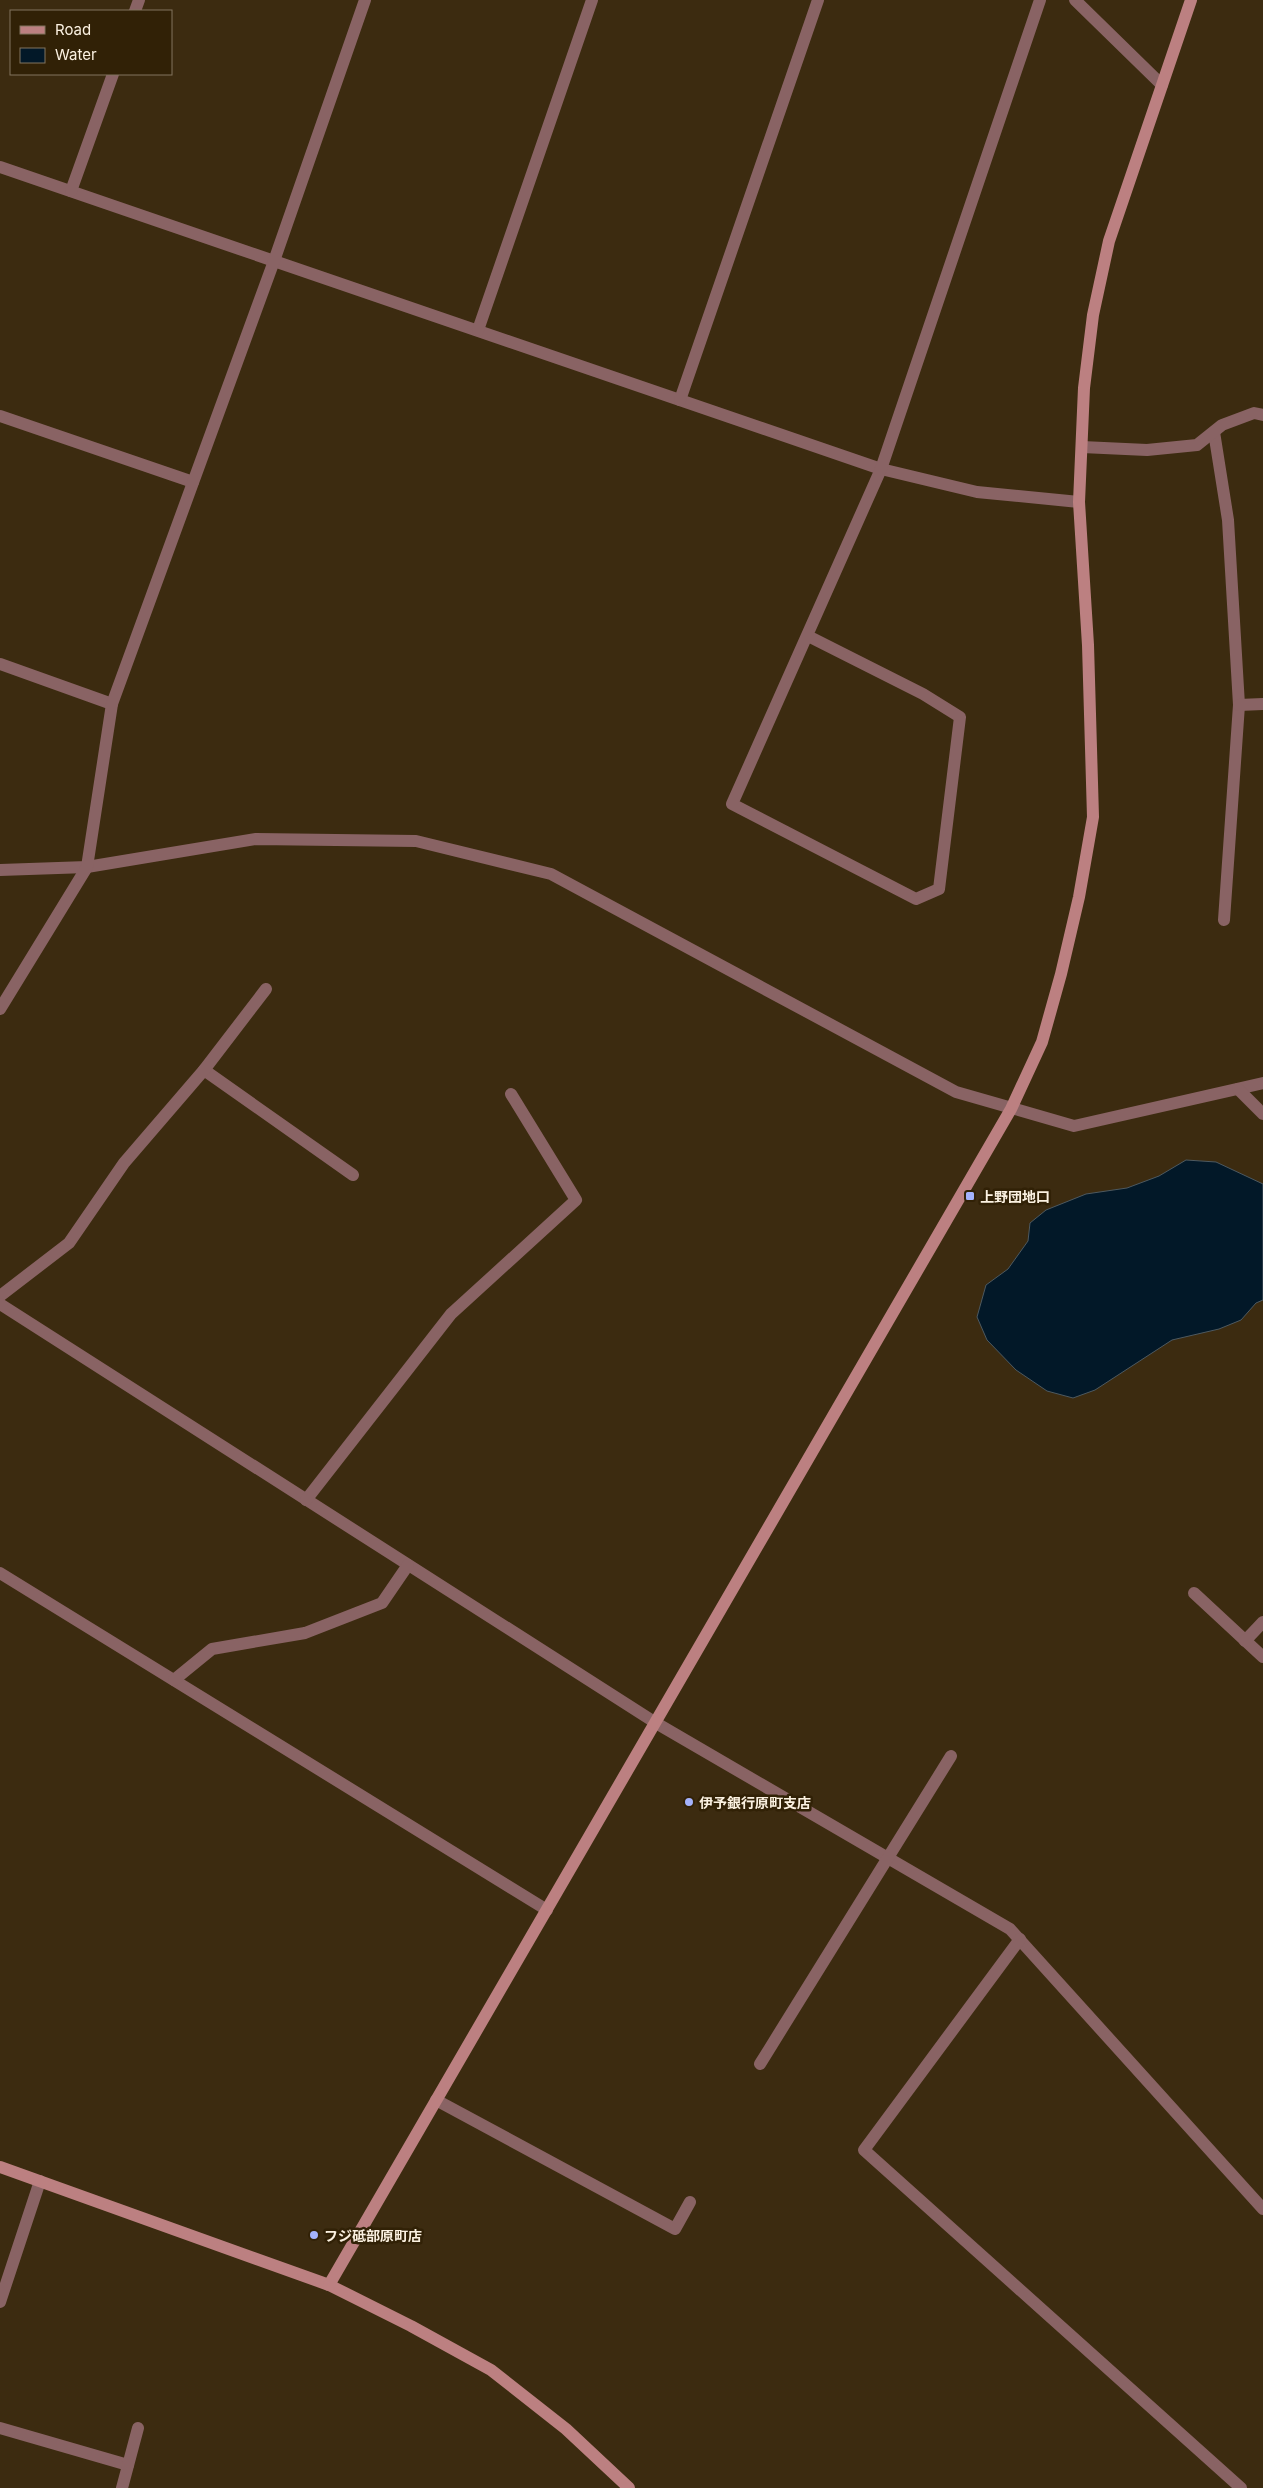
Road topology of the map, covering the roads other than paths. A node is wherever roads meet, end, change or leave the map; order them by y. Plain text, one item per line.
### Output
1 (365, 0) edge
2 (592, 0) edge
3 (818, 0) edge
4 (1040, 0) edge
5 (1075, 0) edge
6 (1191, 0) edge
7 (113, 75) edge
8 (1162, 85) junction
9 (0, 167) edge
10 (71, 191) junction
11 (274, 261) junction
12 (478, 330) junction
13 (680, 400) junction
14 (1263, 414) edge
15 (0, 416) edge
16 (1214, 432) junction
17 (1082, 447) junction
18 (881, 469) junction
19 (193, 482) junction
20 (1079, 502) junction
21 (808, 636) junction
22 (0, 664) edge
23 (112, 704) junction
24 (1239, 704) junction
25 (1263, 704) edge
26 (87, 867) junction
27 (0, 870) edge
28 (1224, 920) dead end
29 (266, 989) dead end
30 (0, 1009) edge
31 (204, 1070) junction
32 (1263, 1083) edge
33 (1238, 1089) junction
34 (511, 1094) dead end
35 (1011, 1109) junction
36 (1263, 1114) edge
37 (352, 1175) dead end
38 (0, 1296) edge
39 (0, 1304) edge
40 (306, 1500) junction
41 (408, 1565) junction
42 (0, 1573) edge
43 (1194, 1594) dead end
44 (1263, 1622) edge
45 (1245, 1641) junction
46 (1263, 1657) edge
47 (174, 1680) junction
48 (656, 1723) junction
49 (951, 1756) dead end
50 (889, 1858) junction
51 (547, 1910) junction
52 (1020, 1939) junction
53 (760, 2064) dead end
54 (436, 2100) junction
55 (0, 2167) edge
56 (40, 2181) junction
57 (690, 2202) dead end
58 (1263, 2209) edge
59 (330, 2284) junction
60 (0, 2302) edge
61 (0, 2428) edge
62 (138, 2428) dead end
63 (128, 2465) junction
64 (122, 2488) edge
65 (628, 2488) edge
66 (1240, 2488) edge

1 - 11 street
2 - 12 street
3 - 13 street
4 - 18 street
5 - 8 street
6 - 8 street
7 - 10 street
8 - 17 street
9 - 10 street
10 - 11 street
11 - 12 street
11 - 19 street
12 - 13 street
13 - 18 street
14 - 16 street
15 - 19 street
16 - 17 street
16 - 24 street
17 - 20 street
18 - 20 street
18 - 21 street
19 - 23 street
20 - 35 street
21 - 21 street
22 - 23 street
23 - 26 street
24 - 25 street
24 - 28 street
26 - 27 street
26 - 30 street
26 - 35 street
29 - 31 street
31 - 37 street
31 - 38 street
32 - 33 street
33 - 35 street
33 - 36 street
34 - 40 street
35 - 48 street
39 - 40 street
40 - 41 street
41 - 47 street
41 - 48 street
42 - 47 street
43 - 45 street
44 - 45 street
45 - 46 street
47 - 51 street
48 - 50 street
48 - 51 street
49 - 50 street
50 - 52 street
50 - 53 street
51 - 54 street
52 - 58 street
52 - 66 street
54 - 57 street
54 - 59 street
55 - 56 street
56 - 59 street
56 - 60 street
59 - 65 street
61 - 63 street
62 - 63 street
63 - 64 street

